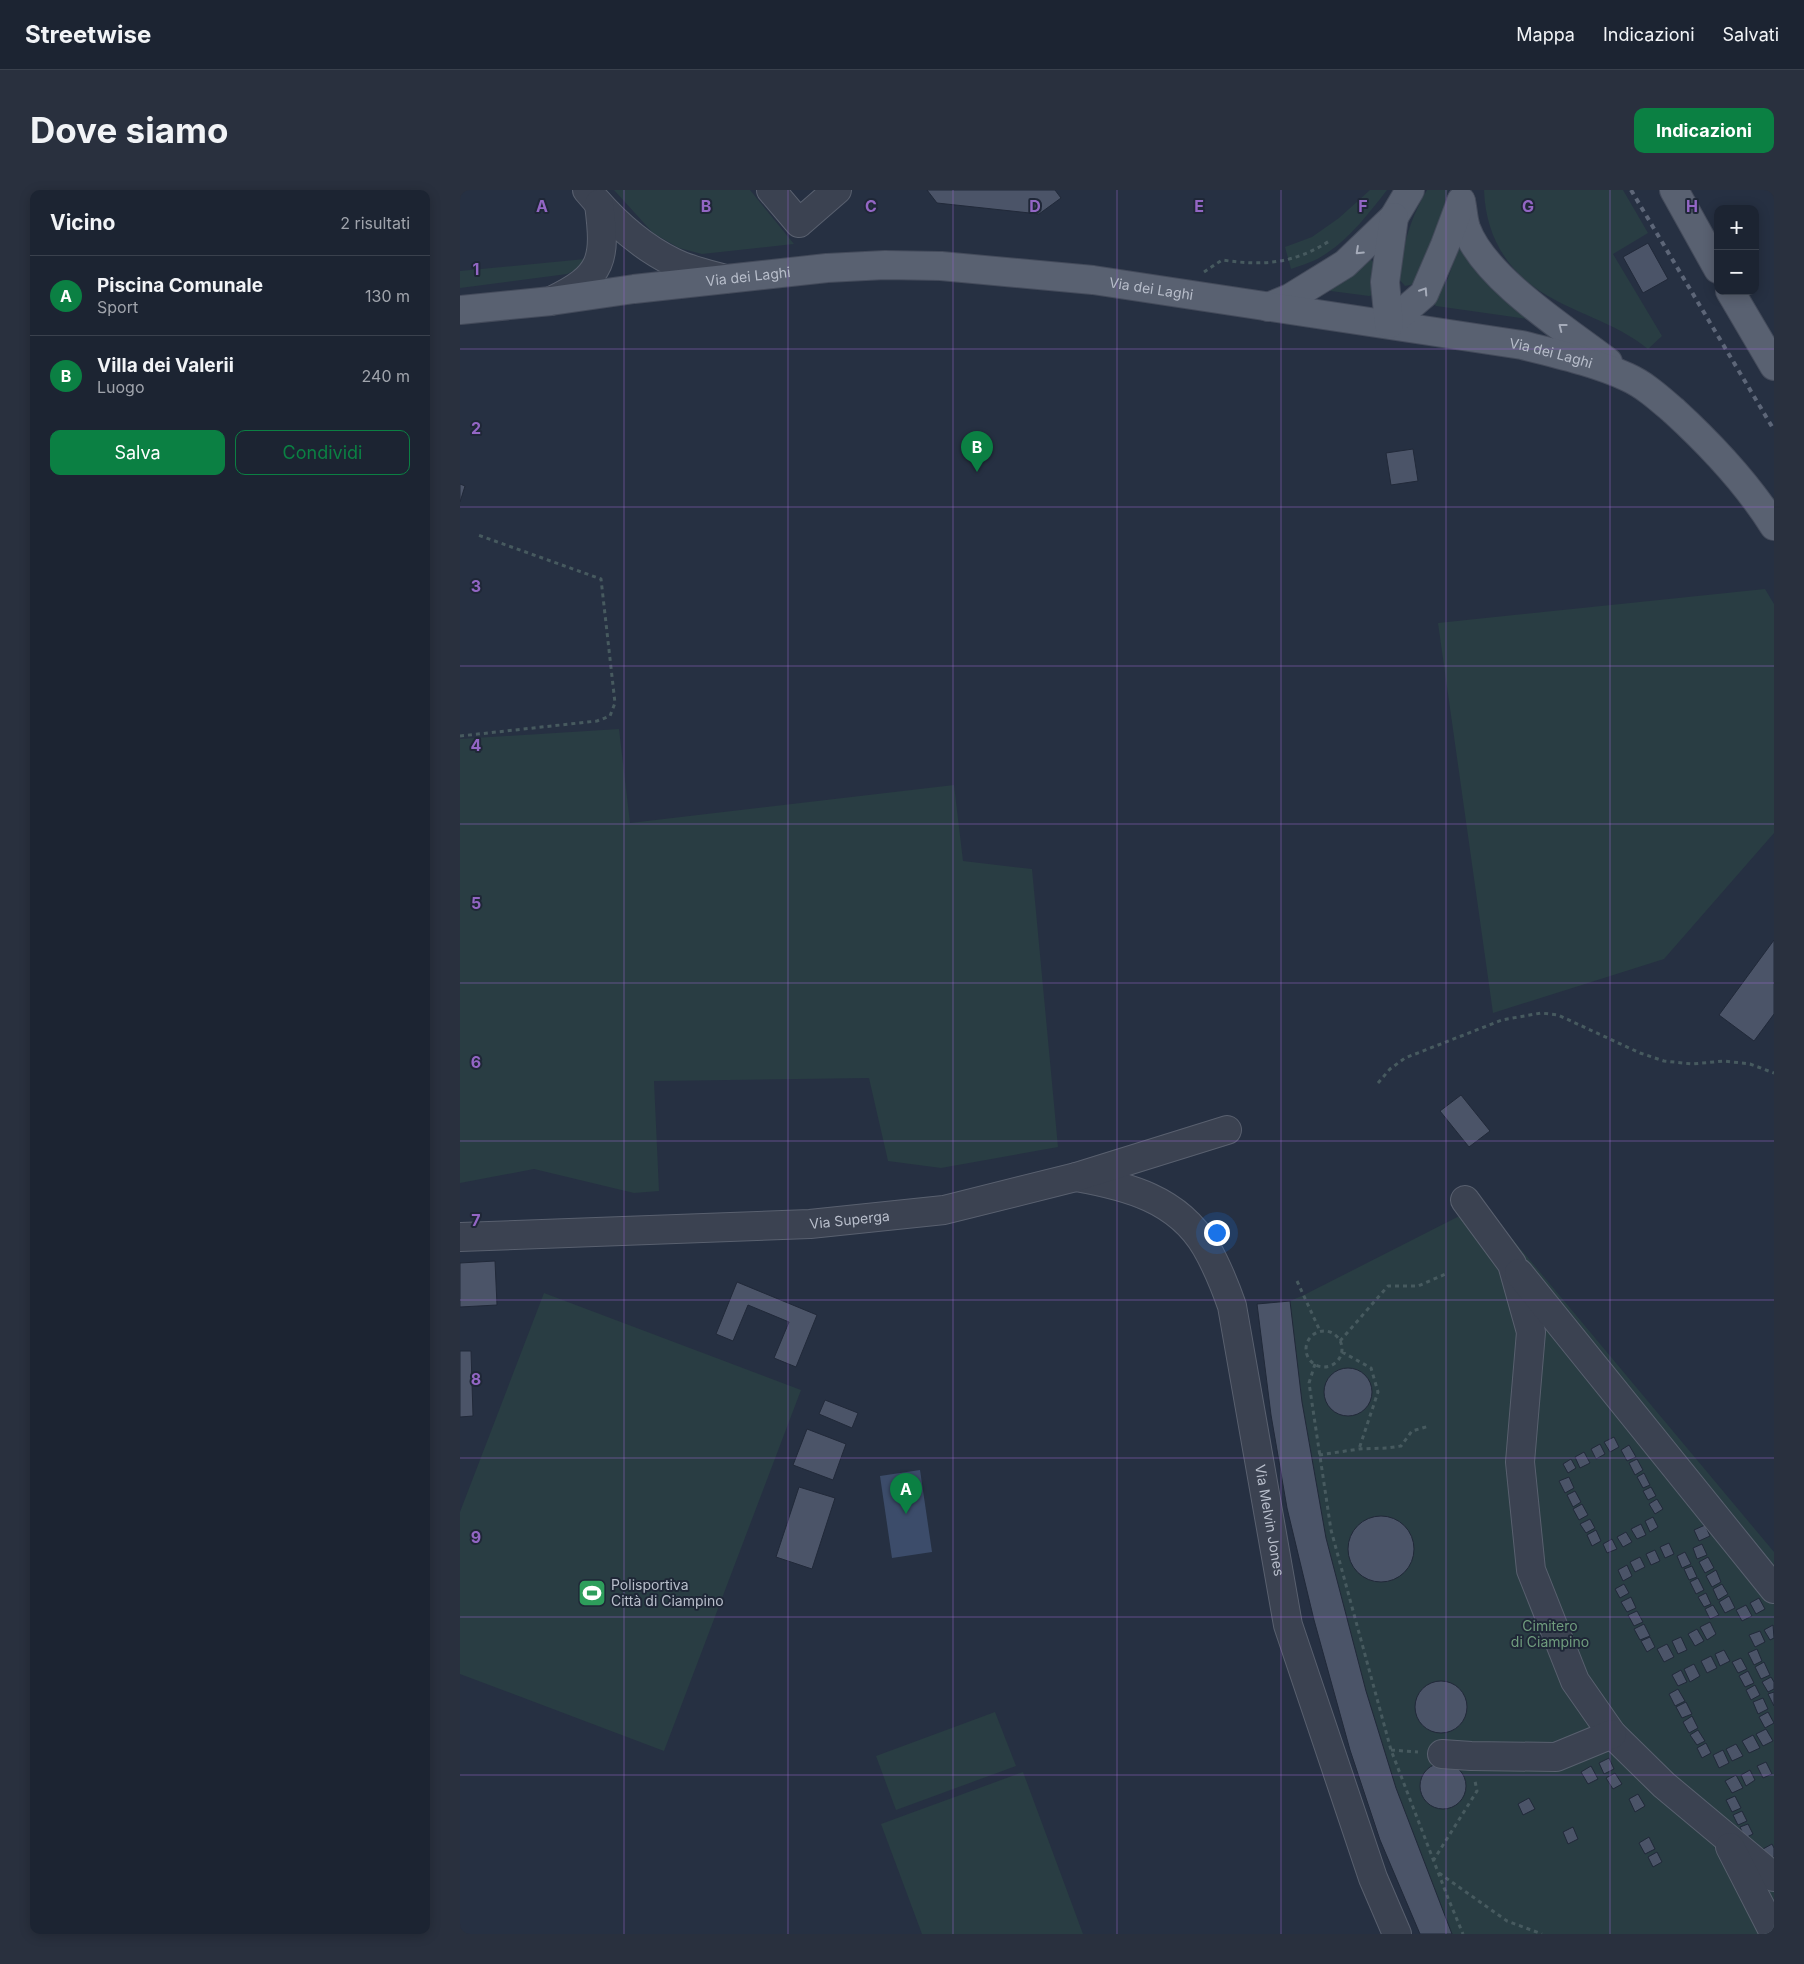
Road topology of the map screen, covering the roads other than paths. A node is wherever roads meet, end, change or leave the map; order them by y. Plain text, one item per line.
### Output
1 (771, 190) edge
2 (837, 190) edge
3 (1410, 190) edge
4 (1674, 190) edge
5 (1462, 196) edge
6 (593, 197) edge
7 (1394, 217) junction
8 (640, 241) junction
9 (600, 256) junction
10 (1714, 262) edge
11 (725, 279) junction
12 (634, 289) junction
13 (1732, 295) edge
14 (551, 301) junction
15 (1268, 307) junction
16 (460, 310) edge
17 (1389, 324) junction
18 (1774, 366) edge
19 (1629, 378) junction
20 (1774, 526) edge
21 (1227, 1130) dead end
22 (1076, 1177) junction
23 (1465, 1200) dead end
24 (460, 1237) edge
25 (1512, 1264) junction
26 (1774, 1588) edge
27 (1612, 1734) junction
28 (1442, 1754) dead end
29 (1725, 1837) junction
30 (1774, 1877) edge
31 (1774, 1933) edge
32 (1397, 1934) edge

1 - 2 street
3 - 7 main road
4 - 10 main road
17 -> 5 main road
19 -> 5 main road
6 - 8 street
6 - 9 street
7 -> 15 main road
7 - 17 main road
8 - 11 street
8 - 12 street
9 - 12 street
9 - 14 street
11 - 12 main road, Via dei Laghi
11 - 15 main road, Via dei Laghi
12 - 14 main road, Via dei Laghi
13 - 18 main road
14 - 16 main road, Via dei Laghi
15 - 17 main road, Via dei Laghi
17 - 19 main road, Via dei Laghi
19 - 20 main road, Via dei Laghi
21 - 22 street, Via Superga
22 - 24 street, Via Superga
22 - 32 street, Via Melvin Jones
23 - 25 street
25 - 26 street
25 - 27 street
27 - 28 street
27 - 29 street
29 - 30 street
29 - 31 street

